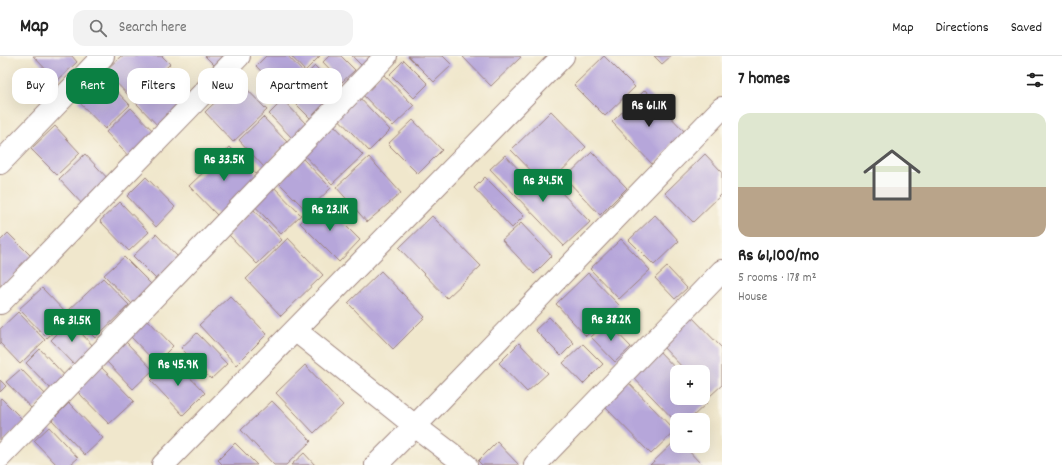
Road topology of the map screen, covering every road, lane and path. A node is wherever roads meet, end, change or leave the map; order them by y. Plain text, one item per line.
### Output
1 (103, 56) edge
2 (239, 56) edge
3 (386, 56) edge
4 (563, 56) edge
5 (722, 108) edge
6 (0, 162) edge
7 (722, 271) edge
8 (0, 303) edge
9 (295, 330) junction
10 (415, 426) junction
11 (0, 458) edge
12 (163, 465) edge
13 (376, 465) edge
14 (466, 465) edge
15 (535, 465) edge

1 - 6 street
2 - 8 street
3 - 11 street
4 - 9 street
5 - 10 street
7 - 15 street
9 - 10 street
9 - 12 street
10 - 13 street
10 - 14 street

